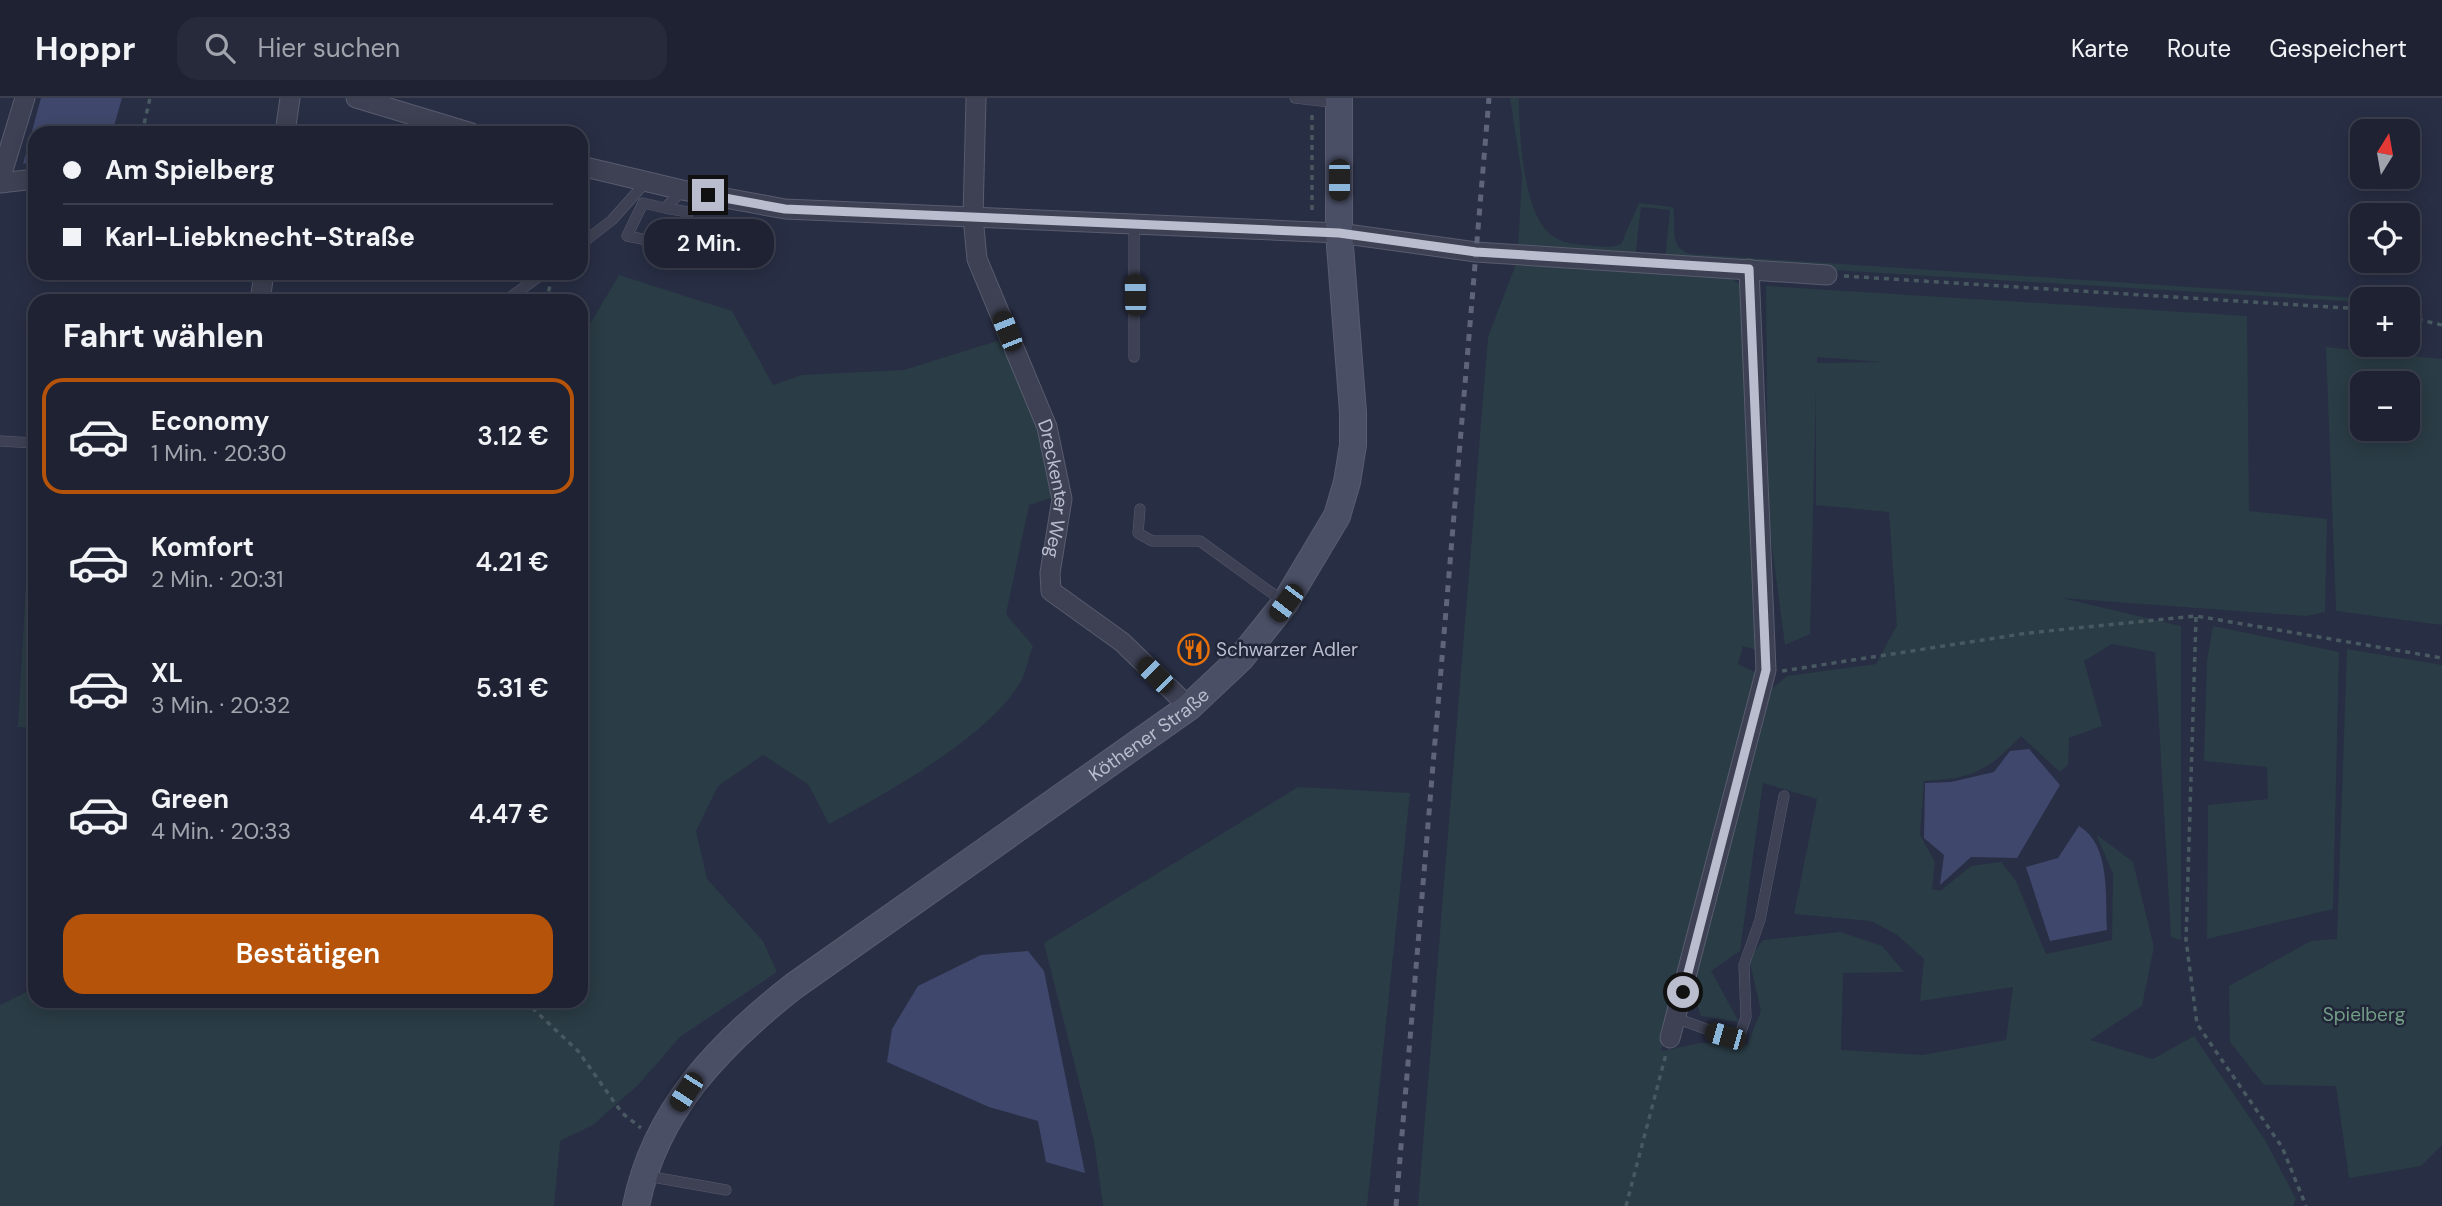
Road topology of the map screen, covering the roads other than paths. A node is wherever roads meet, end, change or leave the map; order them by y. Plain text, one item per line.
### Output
1 (25, 98) edge
2 (290, 98) edge
3 (356, 98) edge
4 (976, 98) edge
5 (1295, 98) edge
6 (1339, 100) edge
7 (286, 126) edge
8 (449, 126) edge
9 (588, 168) edge
10 (28, 179) edge
11 (0, 181) edge
12 (646, 182) junction
13 (682, 190) junction
14 (665, 208) junction
15 (973, 217) junction
16 (1134, 224) junction
17 (1339, 233) junction
18 (588, 239) edge
19 (1749, 269) junction
20 (1827, 275) road end
21 (534, 280) edge
22 (515, 294) edge
23 (1134, 357) dead end
24 (0, 440) edge
25 (28, 442) edge
26 (1140, 509) dead end
27 (1286, 603) junction
28 (1188, 707) junction
29 (1784, 796) dead end
30 (1676, 1018) junction
31 (1671, 1038) road end
32 (644, 1176) junction
33 (726, 1189) dead end
34 (636, 1206) edge

1 - 11 street
2 - 7 street
3 - 8 street
4 - 15 street
5 - 6 lane
6 - 17 main road, Köthener Straße
9 - 12 street
10 - 11 street
12 - 13 street
12 - 18 lane
13 - 14 lane
13 - 15 street
14 - 14 lane
15 - 16 street
15 - 28 street, Dreckenter Weg
16 - 17 street
16 - 23 lane
17 - 19 street
17 - 27 main road, Köthener Straße
19 - 20 street
19 - 30 street
21 - 22 lane
24 - 25 lane
26 - 27 lane
27 - 28 main road, Köthener Straße
28 - 32 main road, Köthener Straße
29 - 30 lane
30 - 31 street
32 - 33 lane
32 - 34 main road, Köthener Straße

